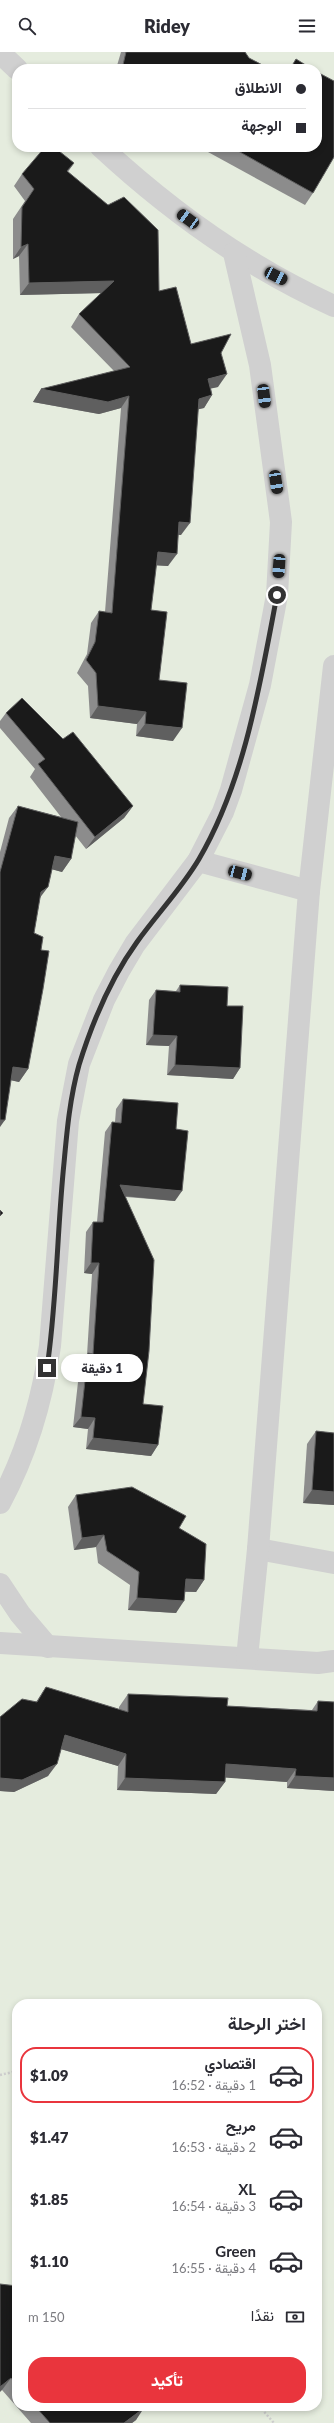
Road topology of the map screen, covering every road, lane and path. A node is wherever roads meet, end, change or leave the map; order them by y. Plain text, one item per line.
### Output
1 (0, 52) edge
2 (12, 64) edge
3 (107, 152) edge
4 (234, 253) junction
5 (334, 306) edge
6 (334, 666) edge
7 (198, 862) junction
8 (309, 891) junction
9 (0, 1503) edge
10 (258, 1549) junction
11 (334, 1563) edge
12 (0, 1584) edge
13 (0, 1643) edge
14 (48, 1647) junction
15 (247, 1658) junction
16 (334, 1661) edge
17 (12, 2072) edge
18 (0, 2075) edge
19 (263, 2411) edge
20 (274, 2423) edge

1 - 2 street
3 - 4 street
4 - 5 street
4 - 7 street
6 - 8 street
7 - 8 street
7 - 9 street
8 - 10 street
10 - 11 street
10 - 15 street
12 - 14 street
13 - 14 street
14 - 15 street
15 - 16 street
17 - 18 path
19 - 20 path

